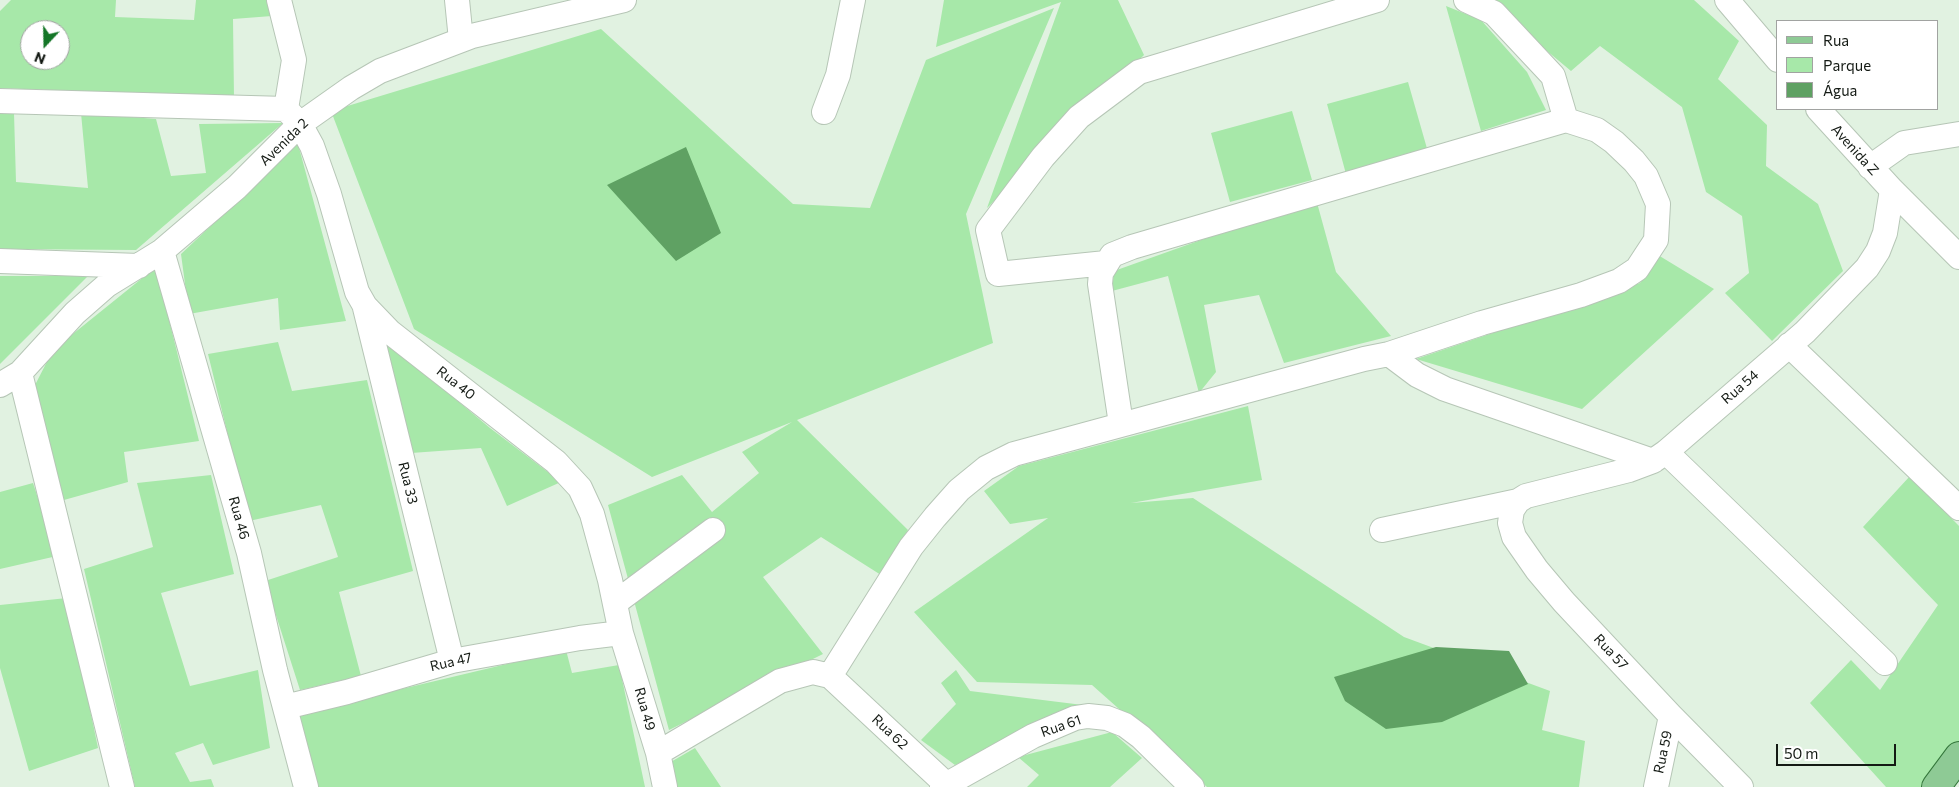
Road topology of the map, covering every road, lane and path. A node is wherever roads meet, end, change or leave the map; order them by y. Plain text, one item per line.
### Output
1 (279, 0) edge
2 (457, 0) edge
3 (624, 0) edge
4 (853, 0) edge
5 (1377, 0) edge
6 (1466, 0) edge
7 (1727, 0) edge
8 (461, 40) junction
9 (1776, 58) edge
10 (0, 101) edge
11 (1819, 110) edge
12 (824, 112) dead end
13 (293, 117) junction
14 (1566, 120) junction
15 (1959, 134) edge
16 (1870, 166) junction
17 (1892, 190) junction
18 (162, 251) junction
19 (1959, 257) edge
20 (0, 261) edge
21 (1106, 263) junction
22 (139, 266) junction
23 (365, 306) junction
24 (1789, 345) junction
25 (1389, 354) junction
26 (10, 379) edge
27 (1121, 424) junction
28 (1659, 457) junction
29 (1518, 501) junction
30 (1959, 508) edge
31 (713, 530) dead end
32 (1382, 530) dead end
33 (615, 603) junction
34 (621, 633) junction
35 (452, 660) junction
36 (1886, 663) dead end
37 (830, 676) junction
38 (285, 707) junction
39 (1671, 716) junction
40 (658, 753) junction
41 (1959, 756) edge
42 (946, 786) edge
43 (122, 787) edge
44 (306, 787) edge
45 (665, 787) edge
46 (1192, 787) edge
47 (1656, 787) edge
48 (1742, 787) edge
49 (1936, 787) edge

1 - 13 street
2 - 8 street
3 - 8 street, Avenida 2
4 - 12 street
5 - 21 street
6 - 14 street
7 - 9 street
8 - 13 street, Avenida 2
10 - 13 street
11 - 16 street, Avenida Z
13 - 18 street, Avenida 2
13 - 23 street, Rua 40
14 - 21 street
14 - 25 street
15 - 16 street
16 - 17 street, Avenida Z
17 - 19 street, Avenida Z
17 - 24 street, Rua 54
18 - 22 street, Avenida 2
18 - 38 street, Rua 46
20 - 22 street
21 - 27 street
22 - 26 street, Avenida 2
23 - 33 street, Rua 40
23 - 35 street, Rua 33
24 - 28 street, Rua 54
24 - 30 street
25 - 27 street
25 - 28 street
26 - 43 street
27 - 37 street
28 - 29 street, Rua 54
28 - 36 street
29 - 32 street, Rua 54
29 - 39 street, Rua 57
31 - 33 street
33 - 34 street, Rua 40
34 - 35 street, Rua 47
34 - 40 street, Rua 49
35 - 38 street, Rua 47
37 - 40 street
37 - 42 street, Rua 62
38 - 44 street, Rua 46
39 - 47 street, Rua 59
39 - 48 street, Rua 57
40 - 45 street, Rua 49
41 - 49 main road
42 - 46 street, Rua 61

